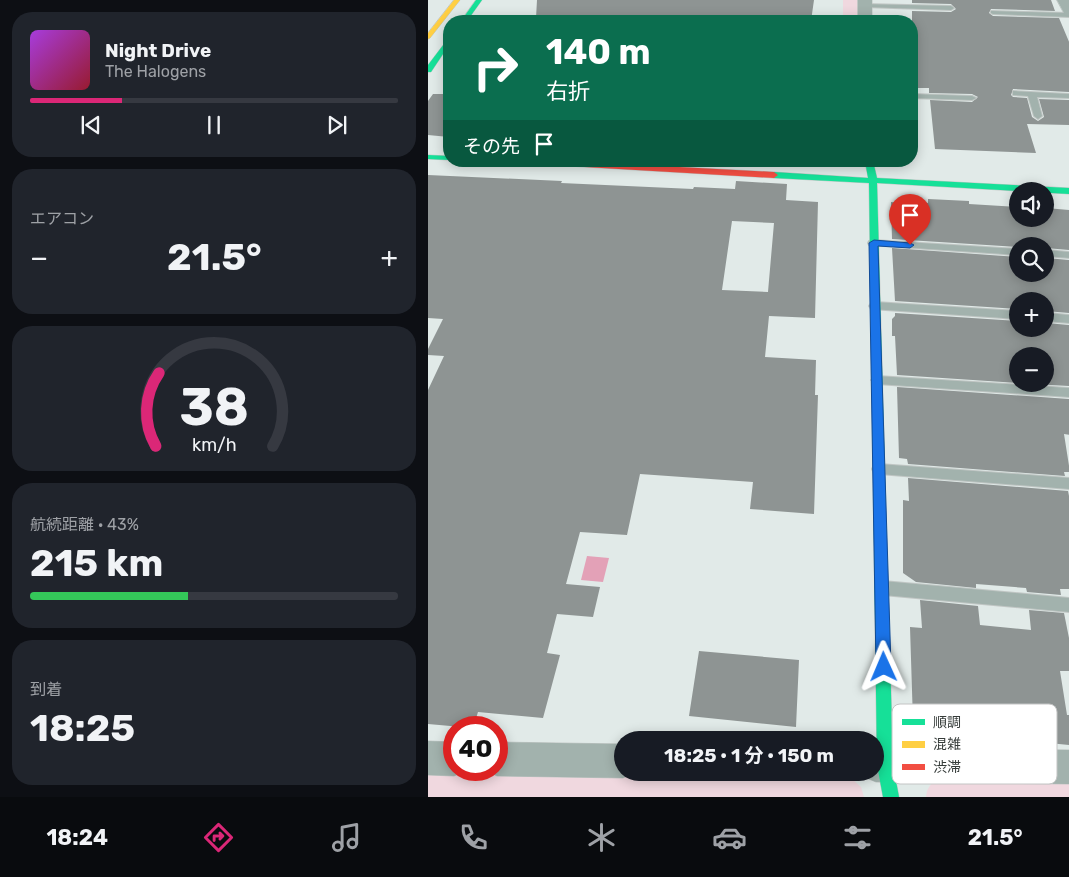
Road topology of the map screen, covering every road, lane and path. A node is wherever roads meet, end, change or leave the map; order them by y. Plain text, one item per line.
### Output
1 (457, 0) edge
2 (479, 0) edge
3 (1064, 0) edge
4 (865, 2) edge
5 (951, 8) dead end
6 (993, 12) dead end
7 (1070, 14) edge
8 (445, 15) edge
9 (468, 15) edge
10 (865, 15) edge
11 (443, 18) edge
12 (443, 35) edge
13 (429, 36) edge
14 (443, 49) edge
15 (428, 70) edge
16 (1016, 93) dead end
17 (1032, 94) junction
18 (918, 96) edge
19 (1070, 96) edge
20 (972, 98) dead end
21 (1038, 116) dead end
22 (428, 156) edge
23 (443, 157) edge
24 (629, 167) edge
25 (870, 167) edge
26 (873, 180) junction
27 (1070, 191) edge
28 (874, 243) junction
29 (1009, 251) edge
30 (1054, 254) edge
31 (1070, 255) edge
32 (875, 306) junction
33 (1009, 315) edge
34 (1054, 318) edge
35 (1070, 319) edge
36 (877, 380) junction
37 (1070, 393) edge
38 (879, 469) junction
39 (1070, 484) edge
40 (882, 588) junction
41 (1070, 605) edge
42 (880, 731) edge
43 (428, 758) edge
44 (443, 759) edge
45 (508, 759) edge
46 (614, 761) edge
47 (1057, 767) edge
48 (1070, 767) edge
49 (884, 777) edge
50 (891, 797) edge

1 - 8 street
2 - 9 street
3 - 7 street
4 - 5 lane
4 - 10 street
6 - 7 lane
11 - 13 street
12 - 13 street
14 - 15 street
16 - 17 lane
17 - 19 lane
17 - 21 lane
18 - 20 lane
22 - 23 street
24 - 26 street
25 - 26 street
26 - 27 street
26 - 28 street
28 - 29 lane
28 - 32 street
30 - 31 lane
32 - 33 lane
32 - 36 street
34 - 35 lane
36 - 37 lane
36 - 38 street
38 - 39 lane
38 - 40 street
40 - 41 lane
40 - 42 street
43 - 44 street
45 - 46 street
47 - 48 street
49 - 50 street

